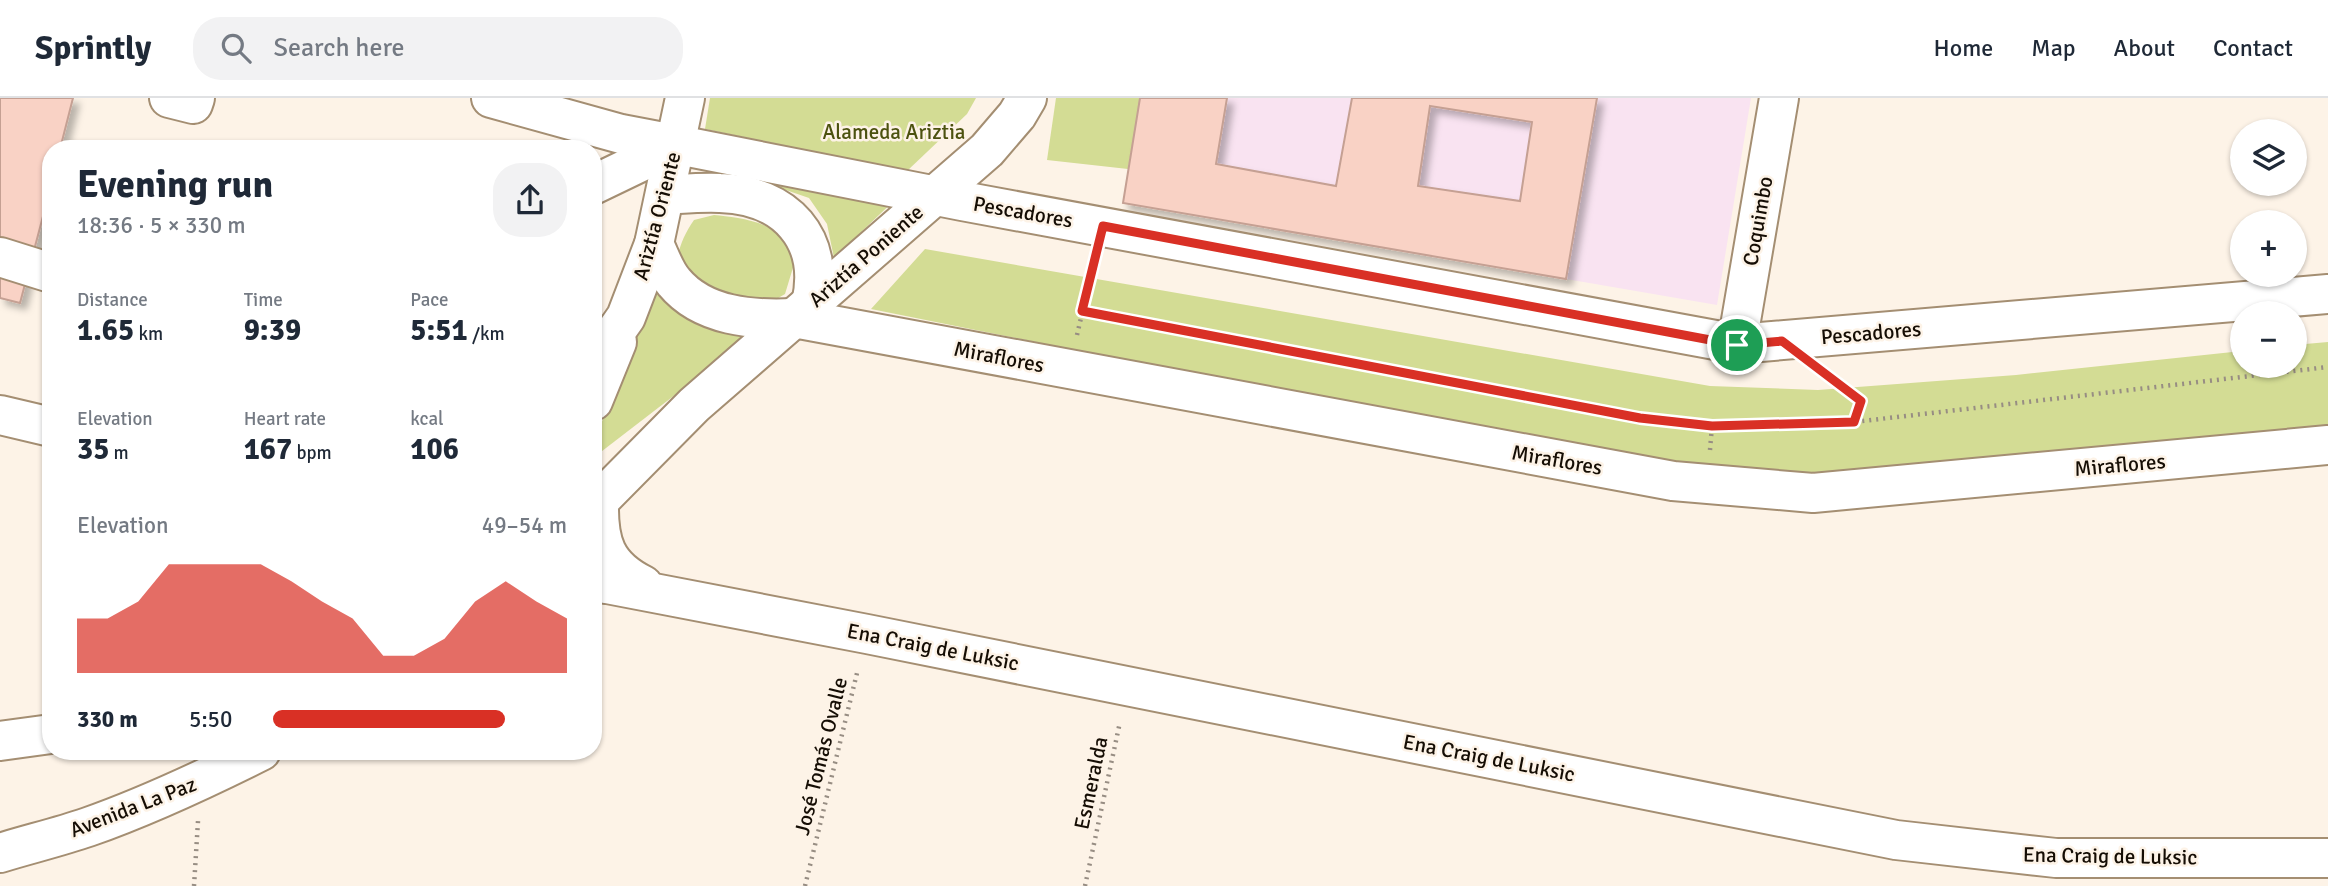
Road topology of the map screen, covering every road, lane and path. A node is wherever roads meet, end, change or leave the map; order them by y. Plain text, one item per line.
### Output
1 (169, 98) edge
2 (195, 98) edge
3 (491, 98) edge
4 (685, 98) edge
5 (1027, 98) edge
6 (1779, 98) edge
7 (676, 145) junction
8 (602, 181) edge
9 (665, 195) junction
10 (935, 195) junction
11 (1103, 226) junction
12 (654, 244) junction
13 (0, 257) edge
14 (42, 269) edge
15 (2328, 294) edge
16 (803, 311) junction
17 (626, 317) junction
18 (1782, 341) junction
19 (1737, 345) junction
20 (602, 351) edge
21 (2328, 367) edge
22 (602, 378) edge
23 (0, 415) edge
24 (1854, 422) junction
25 (42, 425) edge
26 (2328, 445) edge
27 (602, 487) edge
28 (602, 540) edge
29 (602, 582) edge
30 (657, 593) junction
31 (867, 634) junction
32 (1128, 686) junction
33 (42, 735) edge
34 (0, 741) edge
35 (243, 760) edge
36 (201, 781) junction
37 (0, 853) edge
38 (2328, 858) edge
39 (194, 886) edge
40 (805, 886) edge
41 (1085, 886) edge

1 - 2 street
3 - 7 street, Pescadores
4 - 7 street, Ariztía Oriente
5 - 10 street, Ariztía Poniente
6 - 19 street, Coquimbo
7 - 8 street
7 - 9 street, Ariztía Oriente
7 - 10 street, Pescadores
9 - 12 street, Ariztía Oriente
9 - 16 street
10 - 11 street, Pescadores
10 - 16 street, Ariztía Poniente
11 - 19 street, Pescadores
11 - 24 path
12 - 16 street
12 - 17 street, Ariztía Oriente
13 - 14 street
15 - 18 street, Pescadores
16 - 26 street, Miraflores
16 - 27 street, Ariztía Poniente
17 - 20 street, Ariztía Oriente
17 - 22 street
18 - 19 street, Pescadores
18 - 24 path
21 - 24 path
23 - 25 street
28 - 30 street, Ena Craig de Luksic
29 - 30 street, Ena Craig de Luksic
30 - 31 street, Ena Craig de Luksic
31 - 32 street, Ena Craig de Luksic
31 - 40 path, José Tomás Ovalle
32 - 38 street, Ena Craig de Luksic
32 - 41 path, Esmeralda
33 - 34 street
35 - 36 street, Avenida La Paz
36 - 37 street, Avenida La Paz
36 - 39 path

